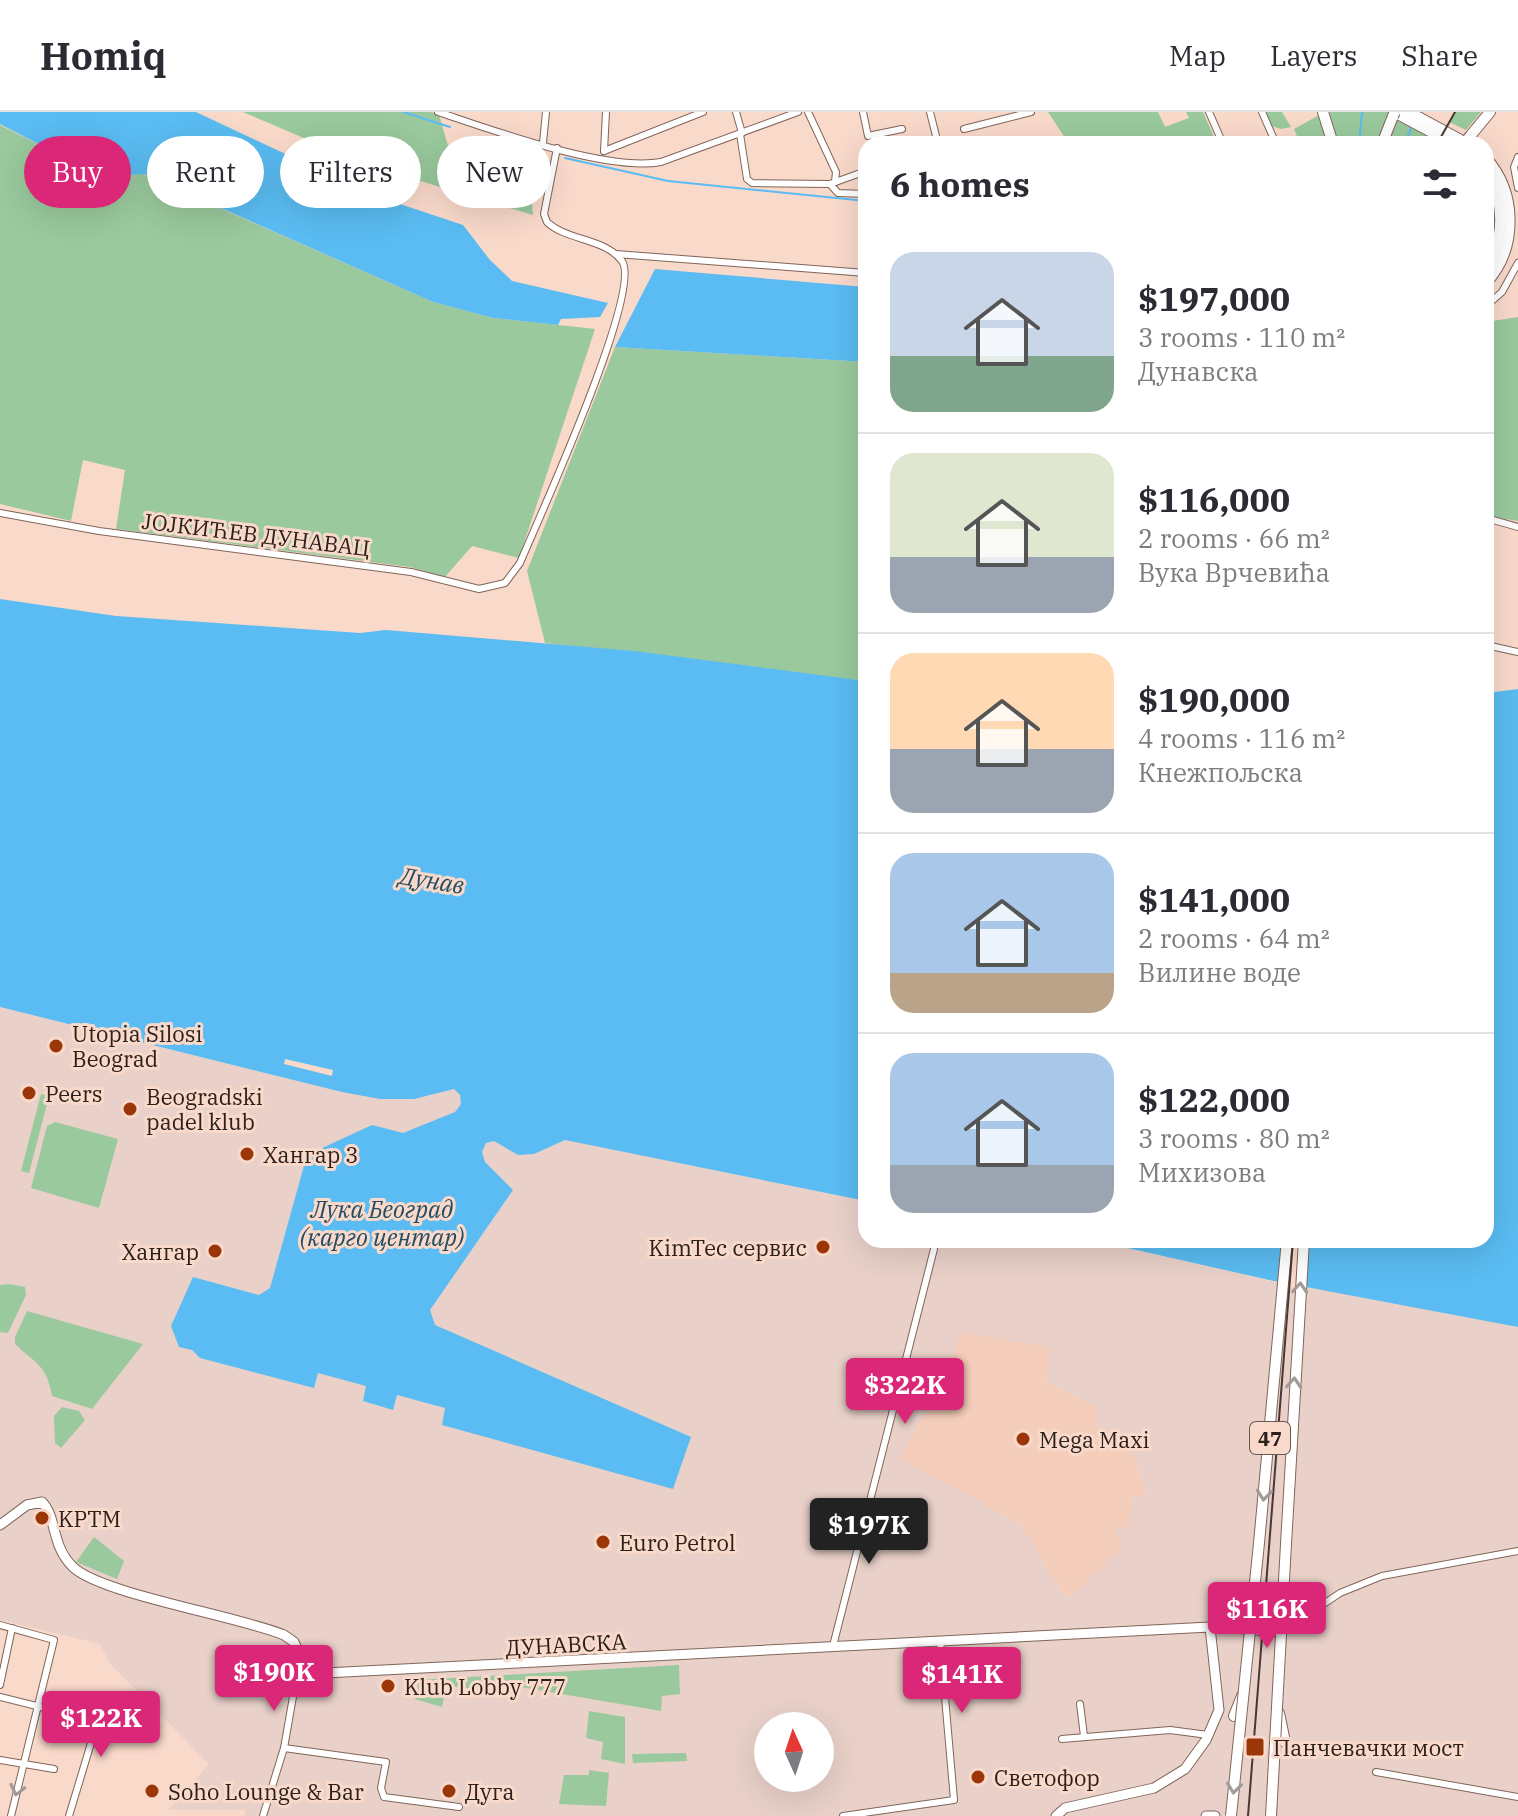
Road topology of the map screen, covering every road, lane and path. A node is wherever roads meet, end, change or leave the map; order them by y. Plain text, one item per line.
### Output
1 (438, 112) edge
2 (546, 112) edge
3 (606, 112) edge
4 (703, 112) edge
5 (736, 112) edge
6 (798, 112) edge
7 (808, 112) edge
8 (863, 112) edge
9 (930, 112) edge
10 (1031, 112) edge
11 (1209, 112) edge
12 (1262, 112) edge
13 (1323, 112) edge
14 (1409, 112) edge
15 (1490, 112) edge
16 (1394, 113) edge
17 (902, 129) dead end
18 (964, 129) dead end
19 (741, 133) junction
20 (519, 136) edge
21 (544, 136) edge
22 (936, 136) edge
23 (1220, 136) edge
24 (1272, 136) edge
25 (1330, 136) edge
26 (1385, 136) edge
27 (1439, 136) edge
28 (1458, 136) edge
29 (1472, 136) edge
30 (551, 146) edge
31 (557, 148) junction
32 (604, 154) junction
33 (1518, 157) edge
34 (1494, 169) edge
35 (858, 174) edge
36 (832, 183) junction
37 (1494, 187) edge
38 (1518, 188) edge
39 (858, 194) edge
40 (1494, 252) edge
41 (616, 254) junction
42 (1518, 263) edge
43 (1494, 271) edge
44 (858, 272) edge
45 (1494, 299) edge
46 (0, 513) edge
47 (1494, 520) edge
48 (1518, 527) edge
49 (1494, 647) edge
50 (1518, 652) edge
51 (1286, 1248) edge
52 (1303, 1248) edge
53 (934, 1249) dead end
54 (0, 1525) edge
55 (1518, 1551) edge
56 (0, 1625) edge
57 (1210, 1627) junction
58 (12, 1628) junction
59 (940, 1640) junction
60 (833, 1646) junction
61 (303, 1665) junction
62 (0, 1685) edge
63 (1244, 1691) junction
64 (0, 1697) edge
65 (1277, 1703) junction
66 (1080, 1704) dead end
67 (38, 1705) junction
68 (1234, 1716) dead end
69 (1208, 1735) junction
70 (1084, 1736) junction
71 (1062, 1739) dead end
72 (1285, 1742) dead end
73 (284, 1748) junction
74 (0, 1760) edge
75 (24, 1764) junction
76 (54, 1769) dead end
77 (1376, 1772) dead end
78 (1518, 1797) edge
79 (459, 1807) dead end
80 (11, 1816) edge
81 (69, 1816) edge
82 (263, 1816) edge
83 (843, 1816) edge
84 (1056, 1816) edge
85 (1206, 1816) edge
86 (1215, 1816) edge
87 (1231, 1816) edge
88 (1271, 1816) edge

1 - 20 street
2 - 21 street
3 - 32 street
4 - 32 street
5 - 19 street
6 - 19 street
7 - 36 street
8 - 17 street
9 - 22 street
10 - 18 street
11 - 23 street
12 - 24 street
13 - 25 main road
14 - 28 main road
15 - 29 main road
16 - 26 main road
16 - 27 main road
19 - 32 street
19 - 36 street
30 - 31 street
31 - 32 street
31 - 41 street
33 - 38 street
34 - 43 main road
35 - 36 street
36 - 39 street
37 - 40 main road
41 - 44 street
41 - 46 street, ЈОЈКИЋЕВ ДУНАВАЦ
42 - 45 street
47 - 48 street
49 - 50 street
51 -> 63 main road, 47, bridge
65 -> 52 main road, 47, bridge
53 - 60 street
54 - 61 main road
55 - 57 street
56 - 58 street
57 - 59 main road, ДУНАВСКА
57 - 69 main road
58 - 62 street
58 - 67 street
59 - 60 main road, ДУНАВСКА
59 - 83 street
60 - 61 main road, ДУНАВСКА
61 - 73 street
63 - 68 main road, bridge
63 -> 87 main road, 47, bridge
64 - 67 street
65 - 72 main road, bridge
65 - 88 main road, 47, bridge
66 - 70 street
67 - 75 street
67 - 81 street
69 - 70 street
69 - 84 main road
70 - 71 street
73 - 79 street
73 - 82 street
74 - 75 street
75 - 76 street
75 -> 80 street
77 - 78 street
85 - 86 main road

